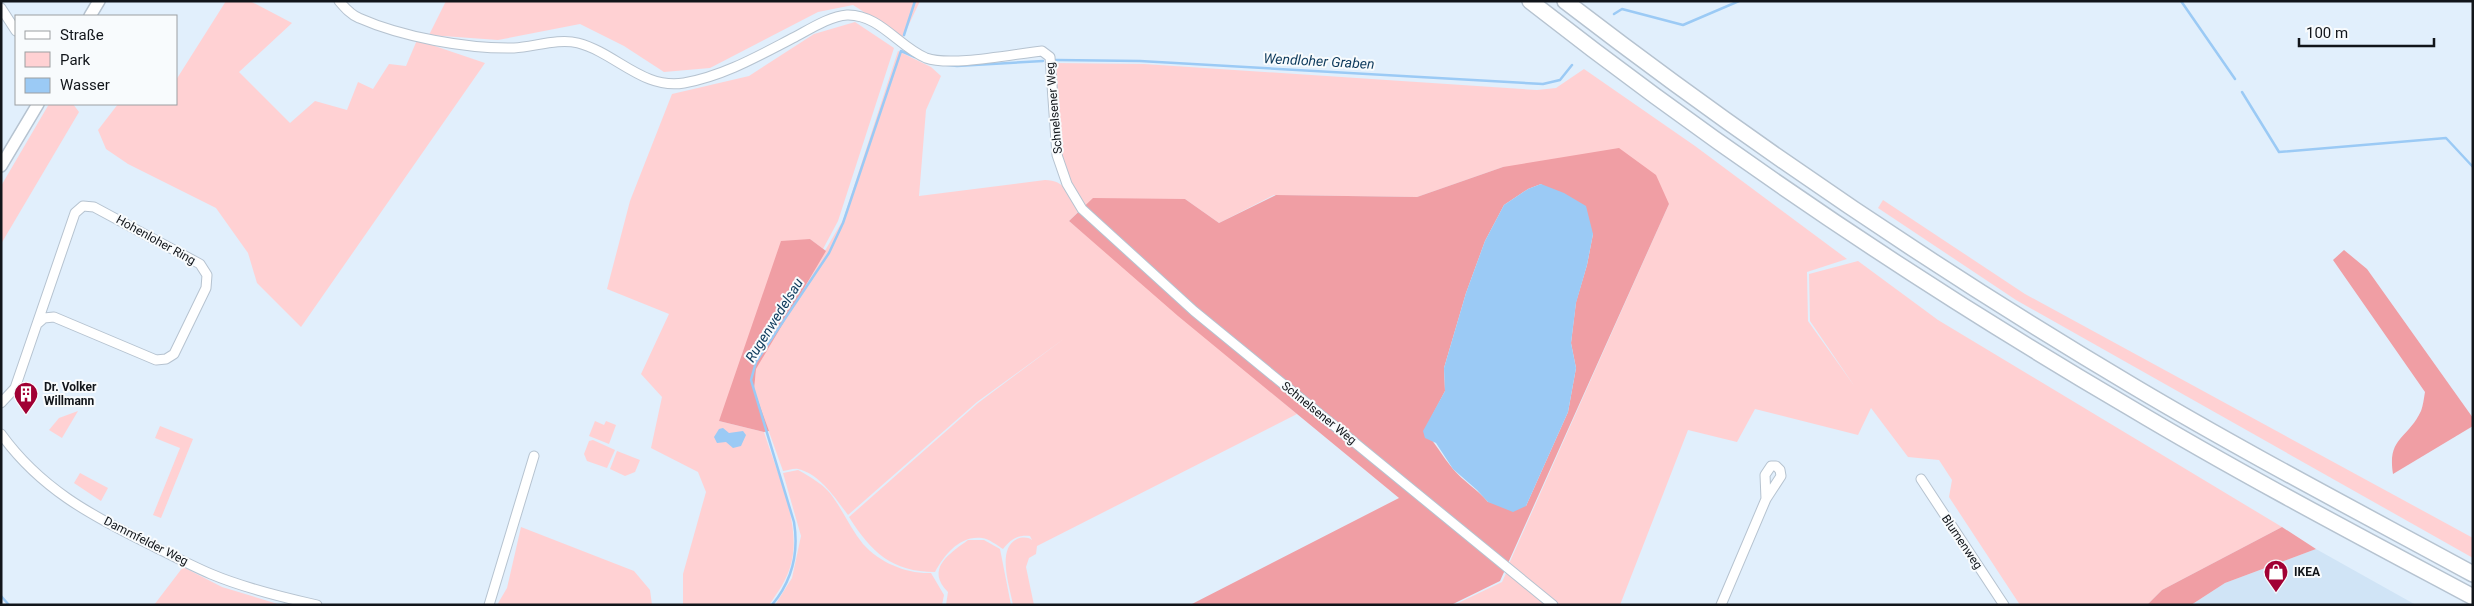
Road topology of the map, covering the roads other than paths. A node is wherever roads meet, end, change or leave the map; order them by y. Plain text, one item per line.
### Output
1 (99, 1) edge
2 (339, 1) edge
3 (1530, 1) edge
4 (1565, 1) edge
5 (1, 8) edge
6 (91, 15) edge
7 (15, 29) edge
8 (37, 105) edge
9 (1, 166) edge
10 (37, 324) junction
11 (1, 403) edge
12 (1, 434) edge
13 (534, 456) dead end
14 (1921, 479) dead end
15 (1766, 499) dead end
16 (2473, 574) edge
17 (2473, 597) edge
18 (317, 605) edge
19 (488, 605) edge
20 (1553, 605) edge
21 (1721, 605) edge
22 (2004, 605) edge

1 - 6 main road
2 - 20 street, Schnelsener Weg
3 - 17 highway
4 - 16 highway
5 - 7 street
8 - 9 main road
10 - 10 street, Hohenloher Ring
10 - 11 street, Hohenloher Ring
12 - 18 street, Dammfelder Weg
13 - 19 street
14 - 22 street, Blumenweg
15 - 21 street

